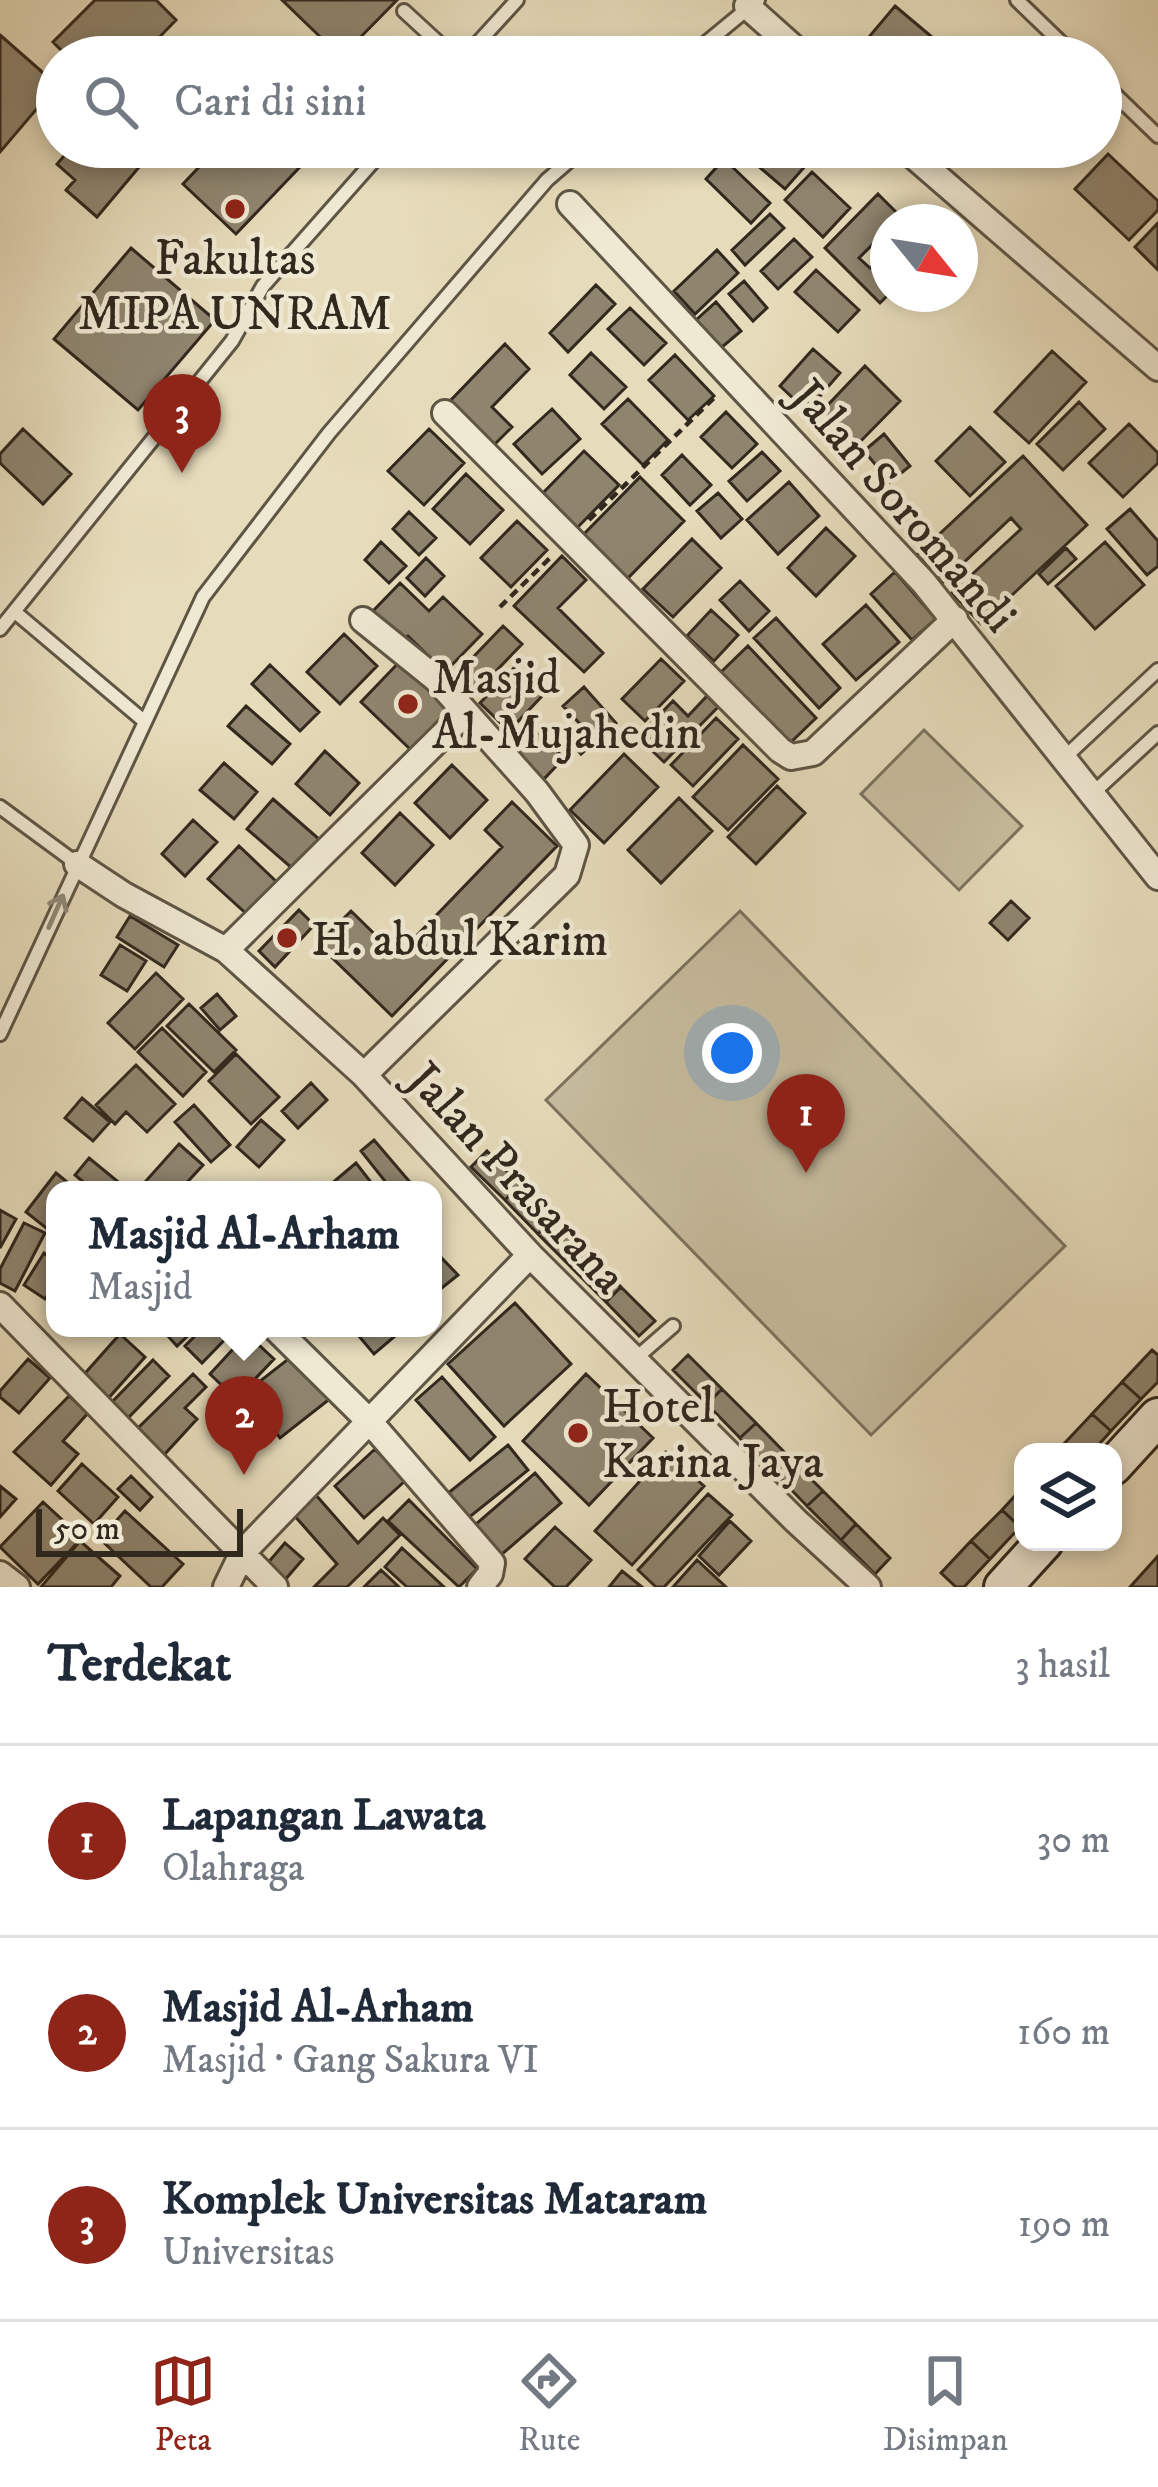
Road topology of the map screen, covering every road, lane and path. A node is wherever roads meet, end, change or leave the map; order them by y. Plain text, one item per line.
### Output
1 (517, 0) edge
2 (1017, 0) edge
3 (748, 2) edge
4 (404, 10) dead end
5 (432, 36) edge
6 (484, 36) edge
7 (711, 36) edge
8 (781, 36) edge
9 (1054, 36) edge
10 (1122, 101) edge
11 (1158, 136) edge
12 (367, 168) edge
13 (561, 168) edge
14 (927, 168) edge
15 (570, 204) dead end
16 (1158, 368) edge
17 (735, 378) junction
18 (445, 413) dead end
19 (570, 538) junction
20 (500, 607) dead end
21 (15, 612) junction
22 (955, 619) junction
23 (362, 620) dead end
24 (0, 629) edge
25 (1158, 670) edge
26 (465, 713) junction
27 (144, 721) junction
28 (1158, 733) edge
29 (1063, 759) junction
30 (1091, 795) junction
31 (0, 807) edge
32 (76, 864) junction
33 (1158, 877) edge
34 (226, 950) junction
35 (0, 1034) edge
36 (364, 1075) junction
37 (530, 1255) junction
38 (0, 1305) edge
39 (674, 1326) dead end
40 (284, 1337) edge
41 (634, 1360) junction
42 (1158, 1417) edge
43 (370, 1422) junction
44 (1122, 1456) edge
45 (1036, 1551) edge
46 (243, 1552) junction
47 (0, 1574) edge
48 (17, 1587) edge
49 (226, 1587) edge
50 (275, 1587) edge
51 (480, 1587) edge
52 (868, 1587) edge
53 (1003, 1587) edge

1 - 6 lane
2 - 9 lane
3 - 7 lane
3 - 8 street
4 - 5 lane
10 - 11 lane
12 - 21 lane
13 - 27 lane
14 - 16 street
15 - 17 street, Jalan Soromandi
17 - 19 path
17 - 22 street, Jalan Soromandi
18 - 19 street
19 - 20 path
19 - 22 street
21 - 24 lane
21 - 27 lane
22 - 29 street, Jalan Soromandi
23 - 26 street
25 - 29 lane
26 - 34 street
26 - 36 street
27 - 32 lane
28 - 30 lane
29 - 30 street, Jalan Soromandi
30 - 33 street, Jalan Soromandi
31 - 32 lane
32 - 34 street, Jalan Prasarana
35 -> 32 lane
34 - 36 street, Jalan Prasarana
36 - 37 street, Jalan Prasarana
37 - 41 street, Jalan Prasarana
37 - 43 street
38 - 46 street
39 - 41 lane
40 - 43 street
41 - 52 street, Jalan Prasarana
42 - 44 street
43 - 46 street
43 - 51 street
45 - 53 street
46 - 49 street
46 - 50 street
47 - 48 street

